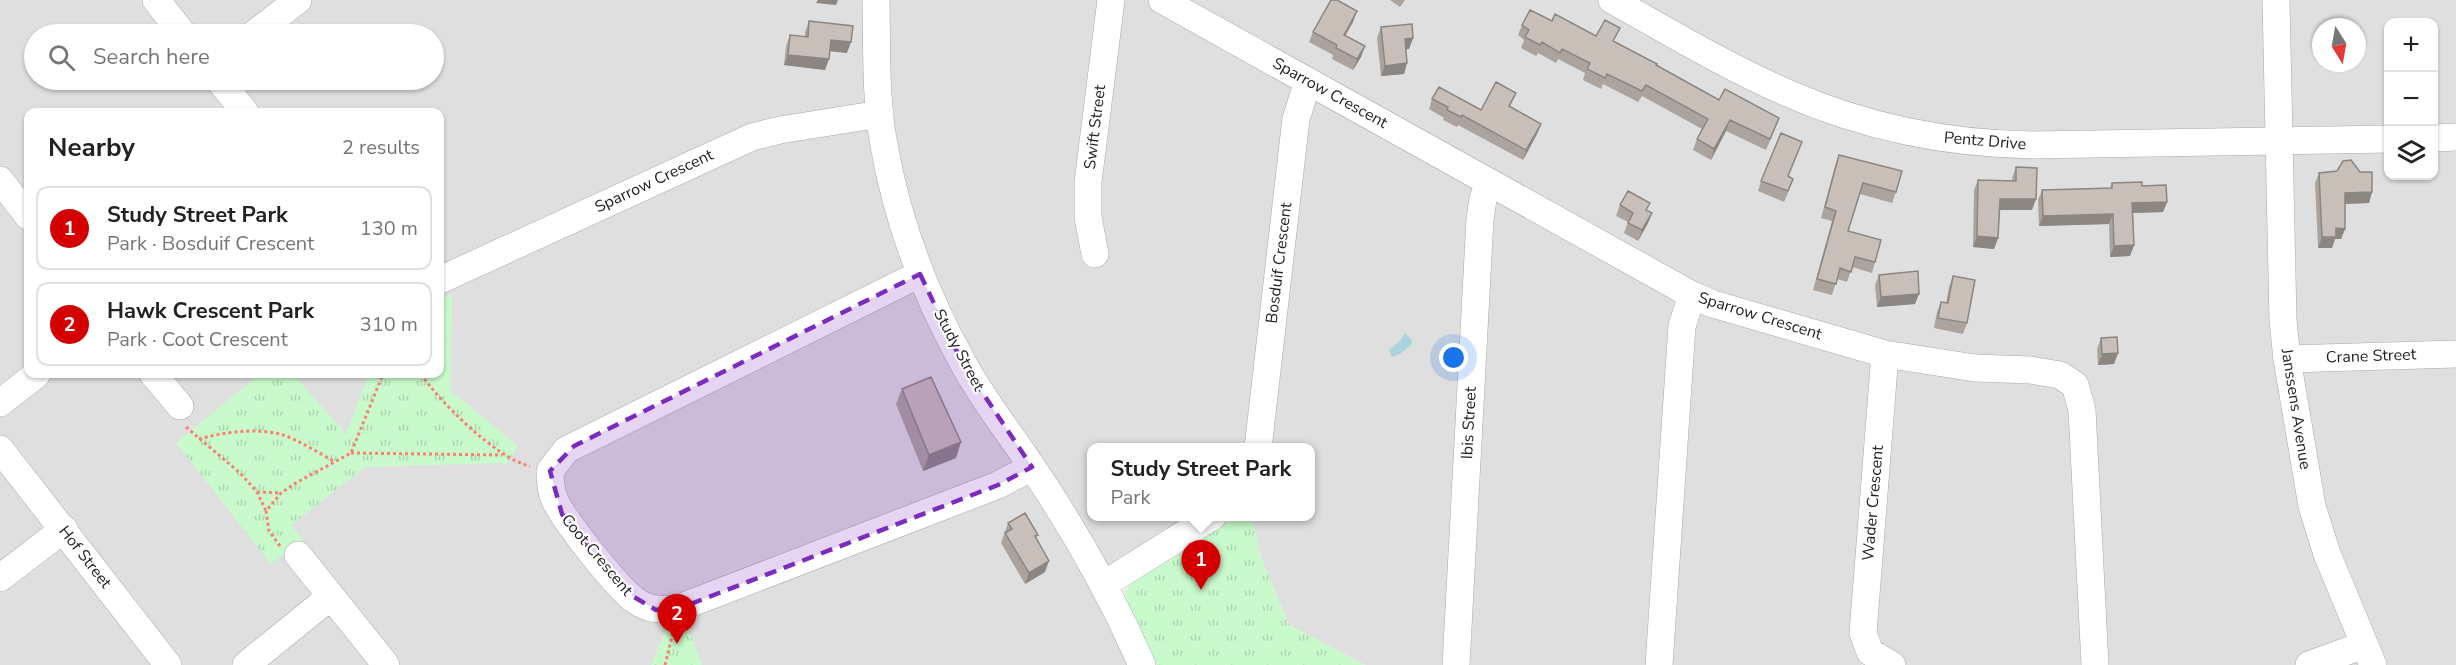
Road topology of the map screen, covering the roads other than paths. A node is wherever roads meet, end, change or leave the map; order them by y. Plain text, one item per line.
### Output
1 (156, 0) edge
2 (298, 0) edge
3 (876, 0) edge
4 (1111, 0) edge
5 (1162, 0) edge
6 (1612, 0) edge
7 (2276, 0) edge
8 (175, 24) edge
9 (267, 24) edge
10 (1308, 81) junction
11 (227, 90) edge
12 (242, 108) edge
13 (880, 114) junction
14 (2456, 137) edge
15 (2438, 138) edge
16 (2384, 139) edge
17 (2280, 141) junction
18 (0, 180) edge
19 (1489, 182) junction
20 (24, 211) edge
21 (1095, 254) dead end
22 (920, 274) junction
23 (444, 278) edge
24 (1692, 295) junction
25 (1885, 354) junction
26 (2456, 354) edge
27 (2287, 359) junction
28 (32, 378) edge
29 (156, 378) edge
30 (0, 403) edge
31 (180, 406) dead end
32 (1257, 443) edge
33 (0, 449) edge
34 (1032, 467) junction
35 (1205, 521) edge
36 (64, 529) junction
37 (291, 553) road end
38 (0, 578) edge
39 (1103, 585) junction
40 (330, 597) junction
41 (2368, 655) edge
42 (1881, 658) edge
43 (168, 665) edge
44 (246, 665) edge
45 (386, 665) edge
46 (1142, 665) edge
47 (1456, 665) edge
48 (1659, 665) edge
49 (2095, 665) edge
50 (2309, 665) edge

1 - 8 street
2 - 9 street
3 - 13 street, Study Street
4 - 21 street, Swift Street
5 - 10 street, Sparrow Crescent
6 - 17 street, Pentz Drive
7 - 17 street, Janssens Avenue
10 - 19 street, Sparrow Crescent
10 - 32 street, Bosduif Crescent
11 - 12 street
13 - 22 street, Study Street
13 - 23 street, Sparrow Crescent
14 - 15 street
16 - 17 street, Pentz Drive
17 - 27 street, Janssens Avenue
18 - 20 street
19 - 24 street, Sparrow Crescent
19 - 47 street, Ibis Street
22 - 34 street, Study Street
22 - 34 street, Coot Crescent
24 - 25 street, Sparrow Crescent
24 - 48 street
25 - 42 street, Wader Crescent
25 - 49 street, Sparrow Crescent
26 - 27 street, Crane Street
27 - 41 street, Janssens Avenue
28 - 30 street
29 - 31 street
33 - 36 street, Hof Street
34 - 39 street, Study Street
35 - 39 street
36 - 38 street
36 - 43 street, Hof Street
37 - 40 street
39 - 46 street, Study Street
40 - 44 street
40 - 45 street
41 - 50 street

